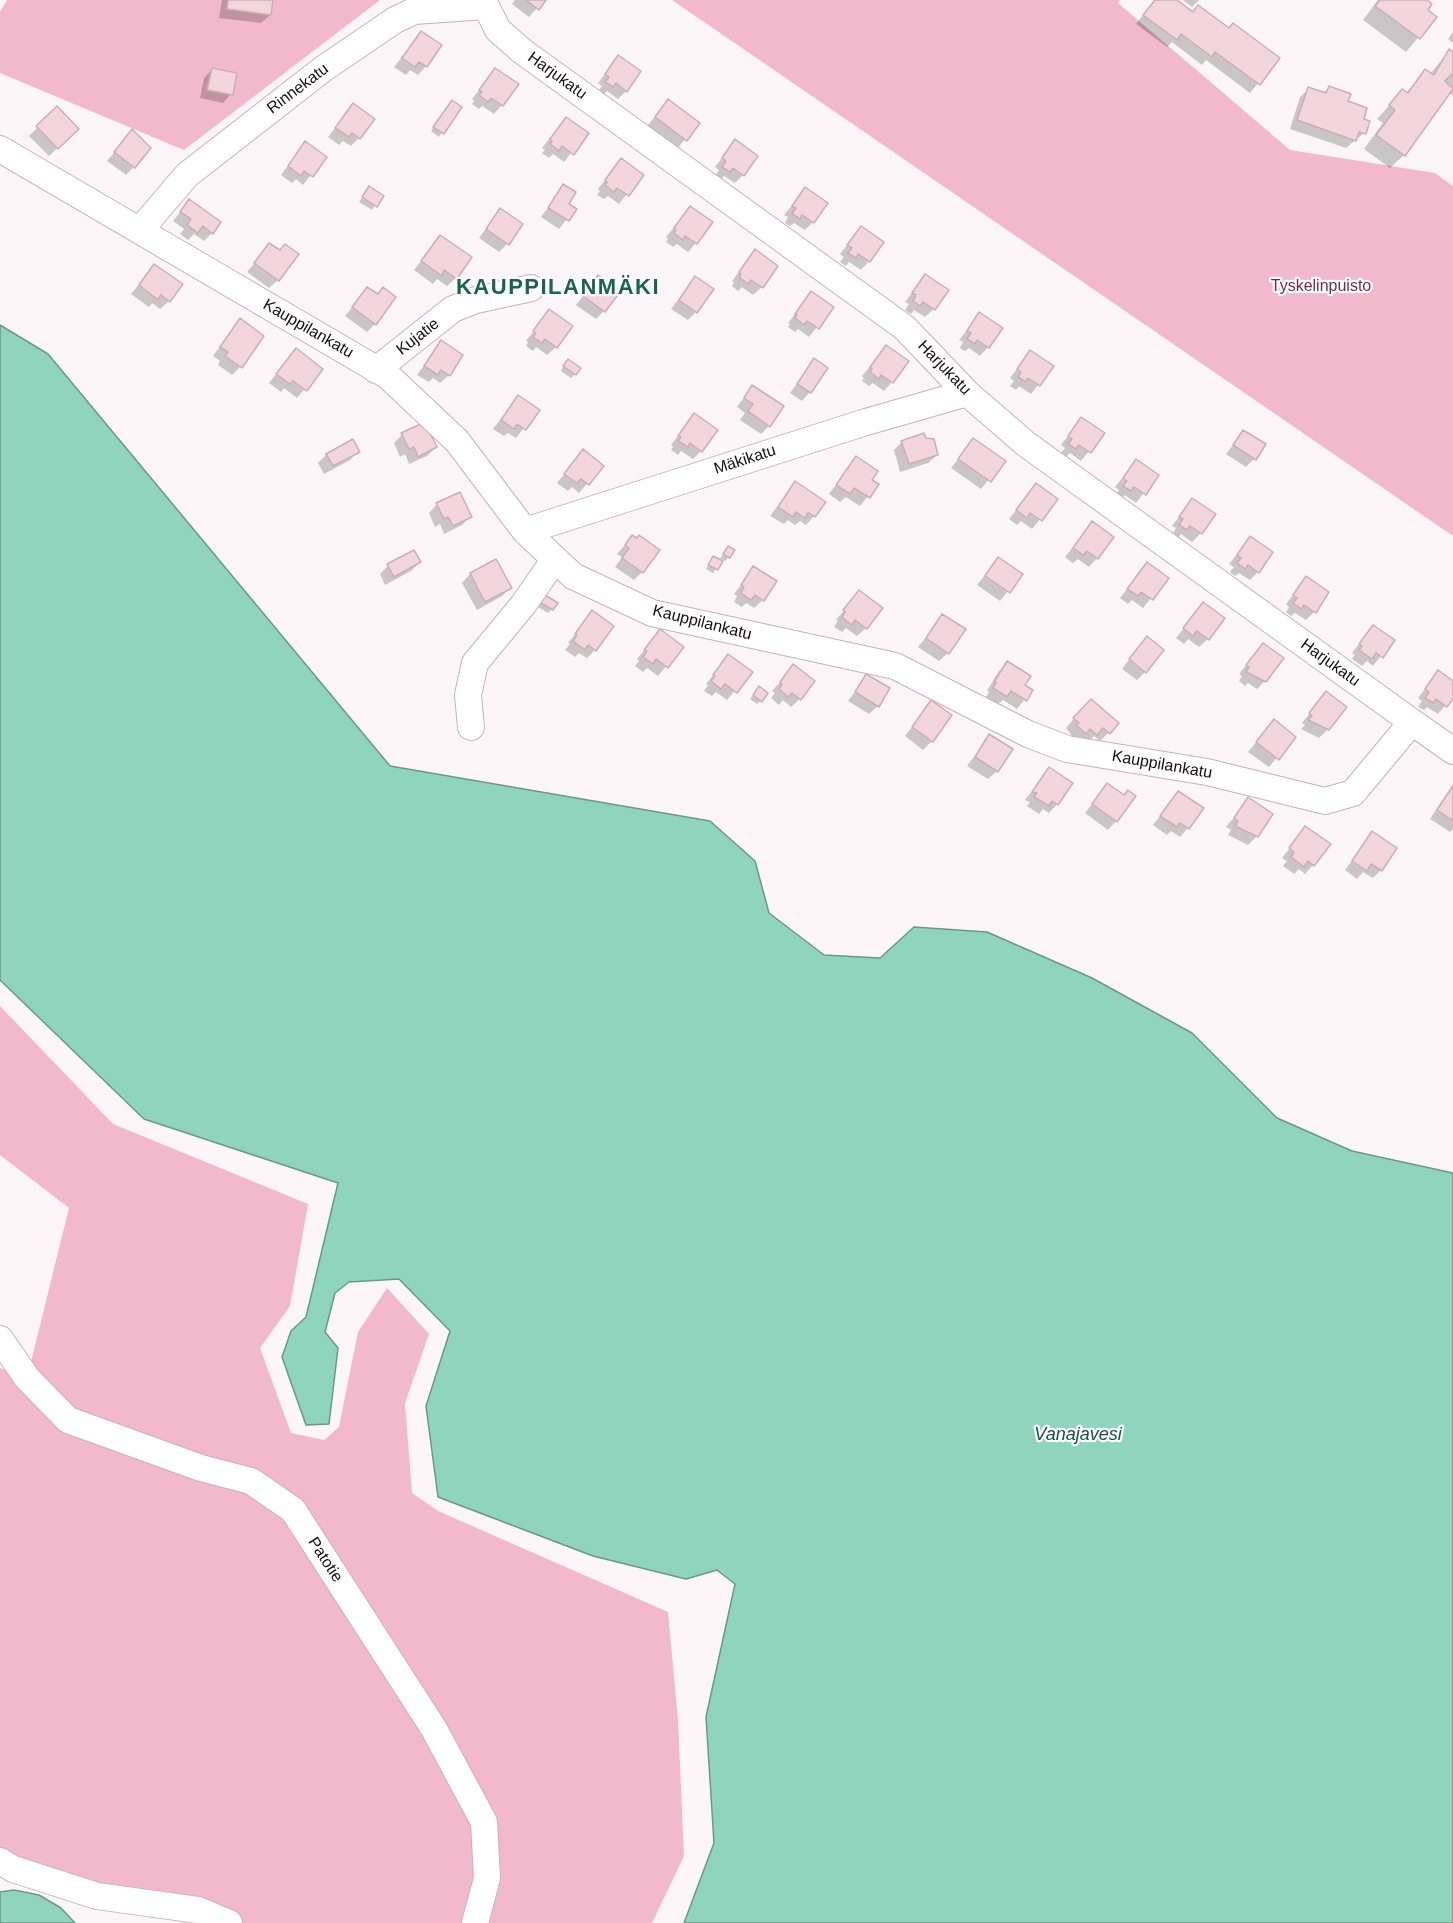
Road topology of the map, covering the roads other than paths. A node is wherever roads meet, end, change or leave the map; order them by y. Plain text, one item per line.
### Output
1 (487, 3) edge
2 (0, 149) edge
3 (140, 230) junction
4 (531, 288) dead end
5 (376, 370) junction
6 (966, 393) junction
7 (525, 531) junction
8 (555, 559) junction
9 (1412, 722) junction
10 (471, 727) dead end
11 (1453, 751) edge
12 (0, 1339) edge
13 (0, 1861) edge
14 (229, 1923) edge
15 (475, 1923) edge

1 - 3 street, Rinnekatu
1 - 6 street, Harjukatu
2 - 3 street, Kauppilankatu
3 - 5 street, Kauppilankatu
4 - 5 street, Kujatie
5 - 7 street, Kauppilankatu
6 - 7 street, Mäkikatu
6 - 9 street, Harjukatu
7 - 8 street, Kauppilankatu
8 - 9 street, Kauppilankatu
8 - 10 street
9 - 11 street
12 - 15 street, Patotie
13 - 14 street

